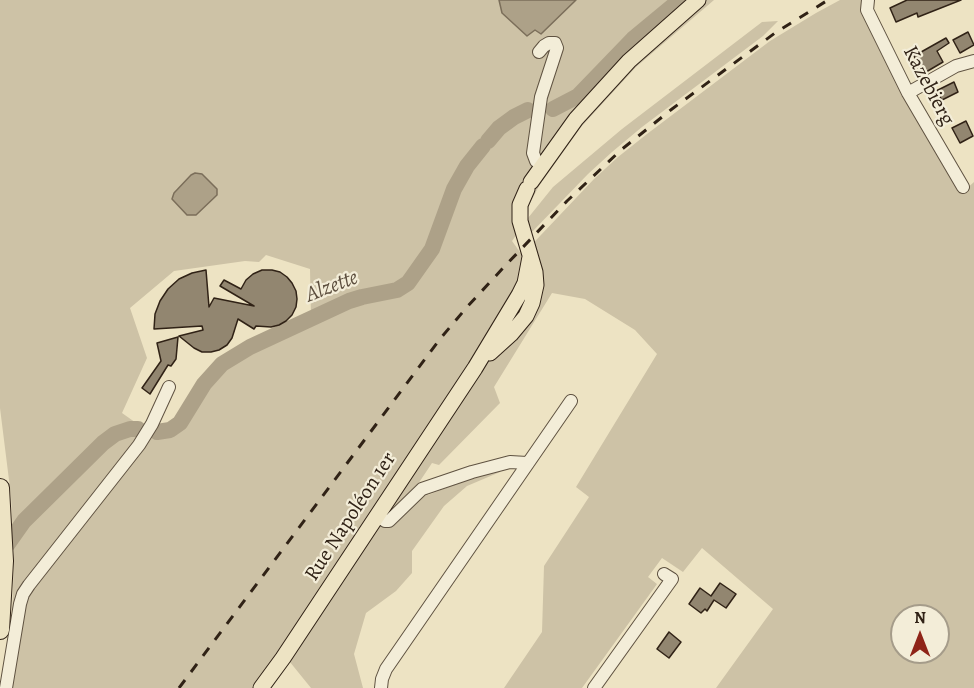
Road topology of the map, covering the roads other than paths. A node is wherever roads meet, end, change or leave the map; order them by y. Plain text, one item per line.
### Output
1 (698, 0) edge
2 (868, 0) edge
3 (539, 52) dead end
4 (974, 61) edge
5 (908, 93) junction
6 (542, 165) junction
7 (963, 187) dead end
8 (169, 387) dead end
9 (571, 401) dead end
10 (527, 463) junction
11 (0, 488) edge
12 (377, 516) junction
13 (664, 574) dead end
14 (0, 630) edge
15 (6, 688) edge
16 (261, 688) edge
17 (381, 688) edge
18 (594, 688) edge

1 - 6 main road, Rue Napoléon 1er
2 - 5 street, Kazebierg
3 - 6 street
4 - 5 street
5 - 7 street, Kazebierg
6 - 12 main road, Rue Napoléon 1er
8 - 15 street
9 - 10 street
10 - 12 street
10 - 17 street
11 - 14 highway
12 - 16 main road, Rue Napoléon 1er
13 - 18 street

